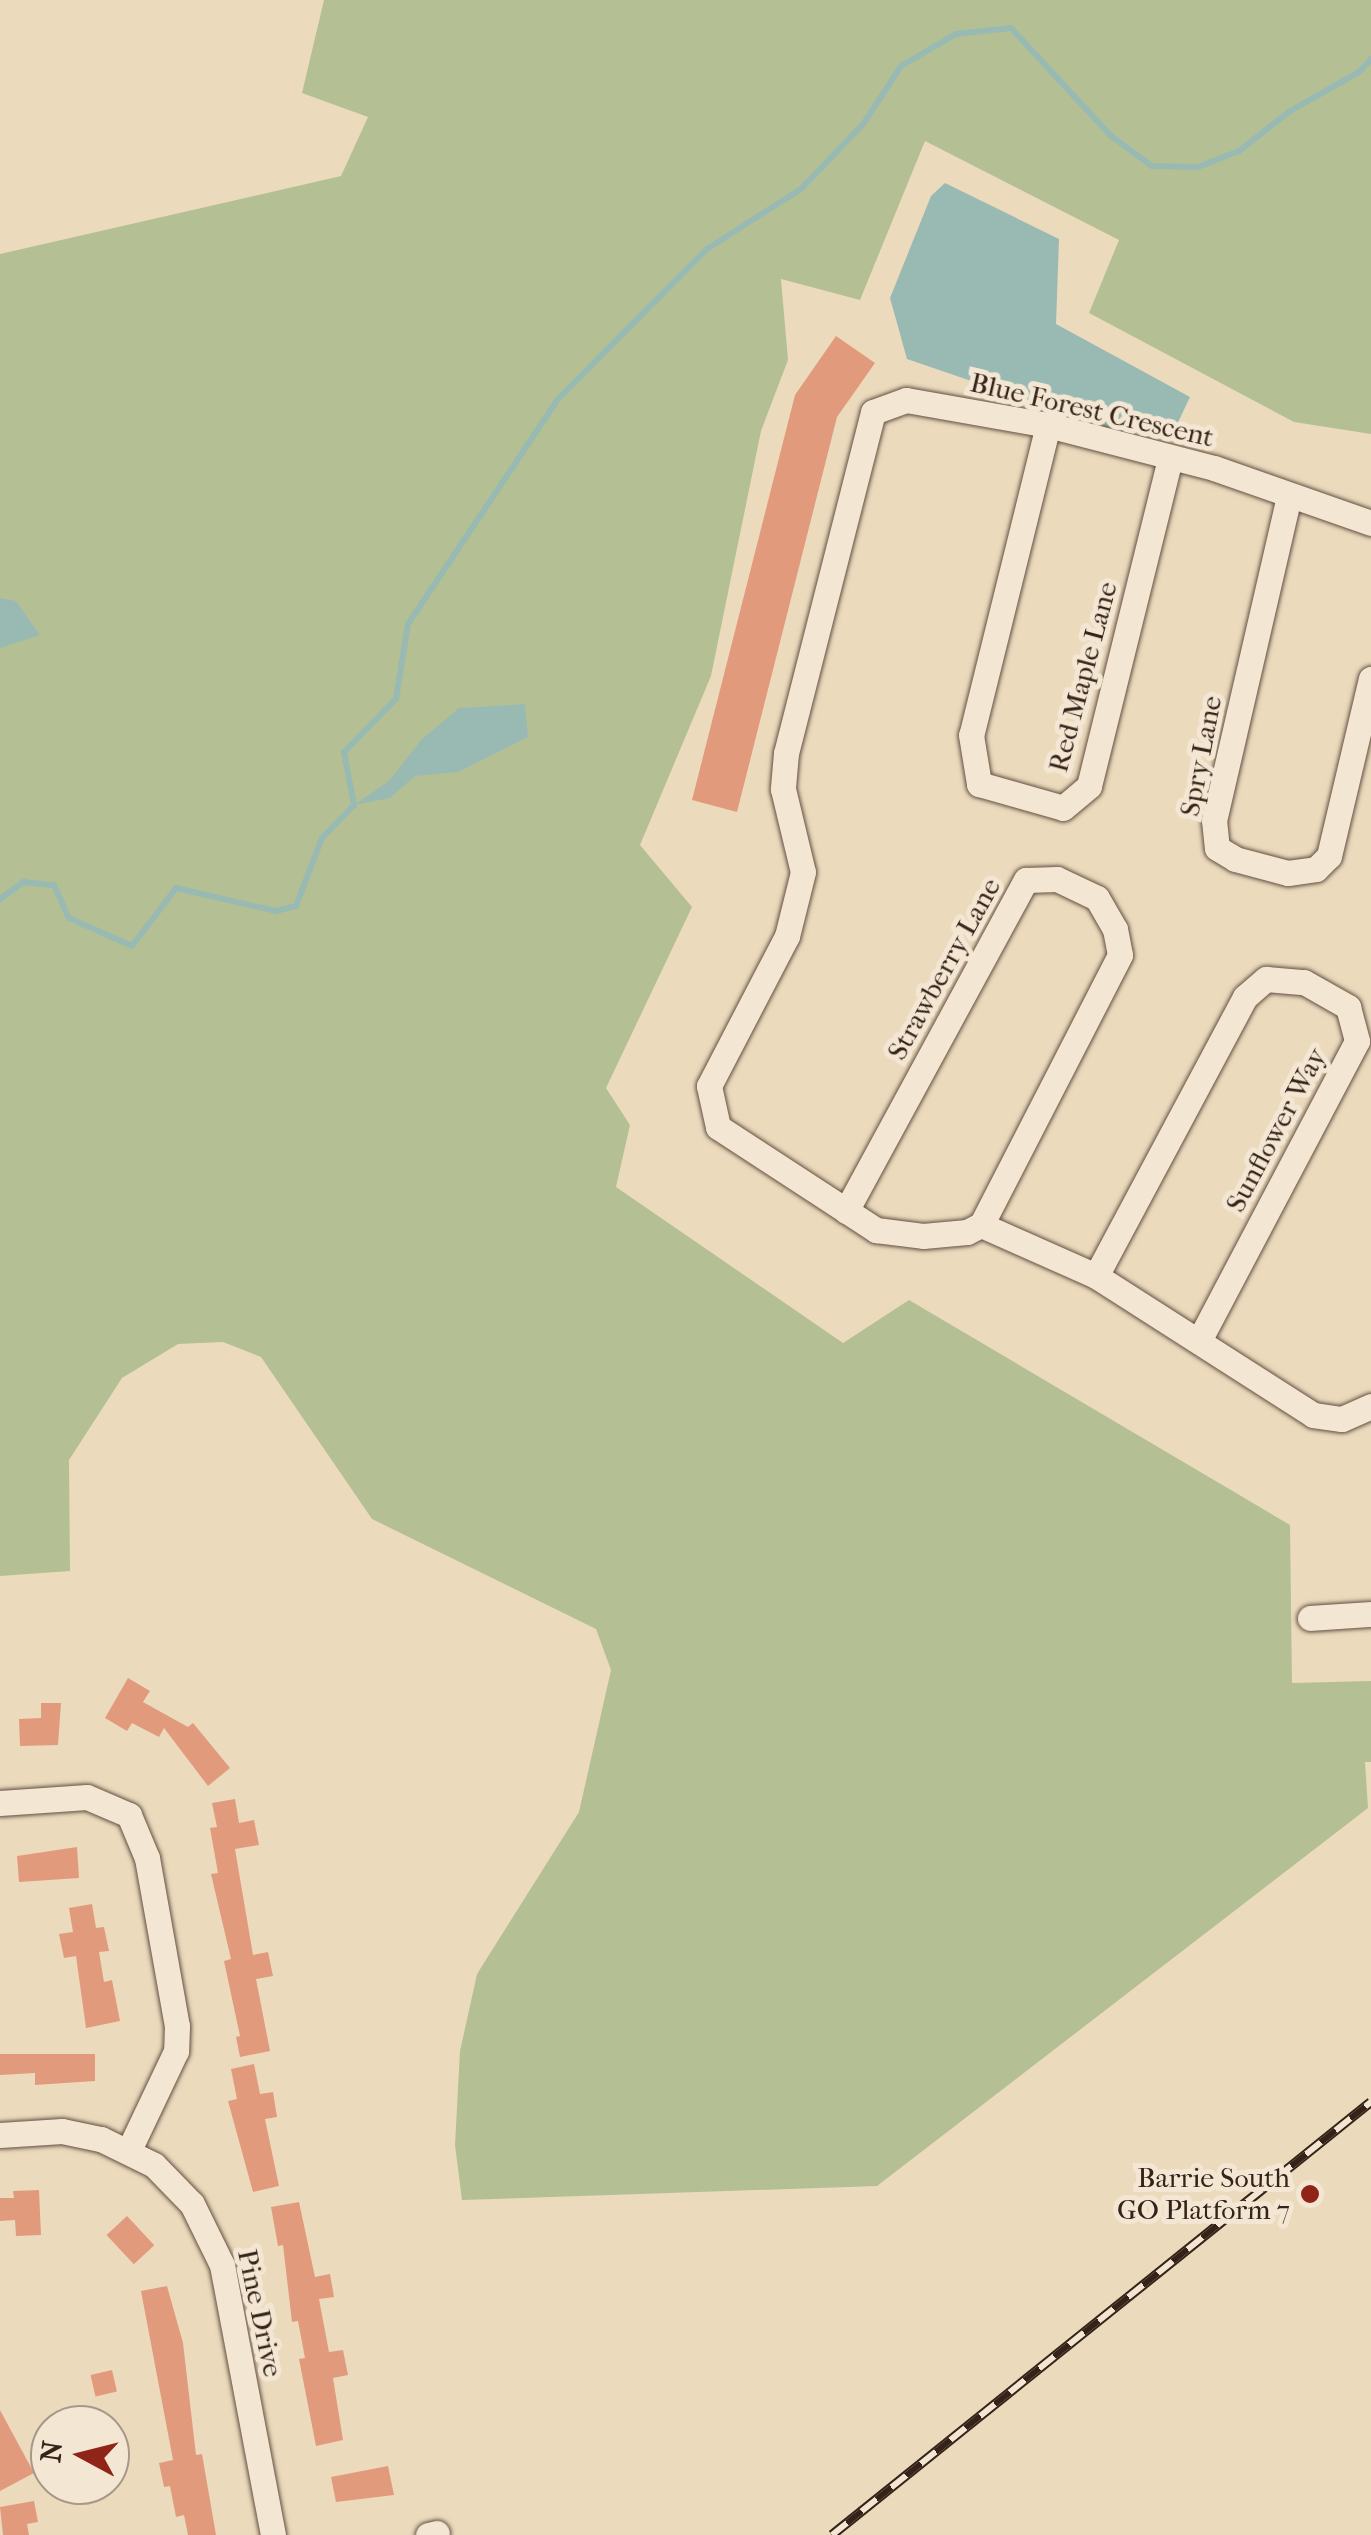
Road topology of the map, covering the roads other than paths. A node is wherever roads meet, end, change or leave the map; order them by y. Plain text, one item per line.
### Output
1 (1048, 425) junction
2 (1170, 458) junction
3 (1289, 496) junction
4 (1371, 522) edge
5 (1371, 680) edge
6 (846, 1211) junction
7 (980, 1225) junction
8 (1096, 1276) junction
9 (1199, 1341) junction
10 (1371, 1406) edge
11 (1371, 1614) edge
12 (1310, 1618) dead end
13 (0, 1803) edge
14 (0, 2135) edge
15 (129, 2150) junction
16 (273, 2535) edge

1 - 2 street, Blue Forest Crescent
1 - 2 street, Red Maple Lane
1 - 6 street, Blue Forest Crescent
2 - 3 street, Blue Forest Crescent
3 - 4 street, Blue Forest Crescent
3 - 5 street, Spry Lane
6 - 7 street
6 - 7 street, Strawberry Lane
7 - 8 street
8 - 9 street
8 - 9 street, Sunflower Way
9 - 10 street
11 - 12 street
13 - 15 street
14 - 15 street, Pine Drive
15 - 16 street, Pine Drive

